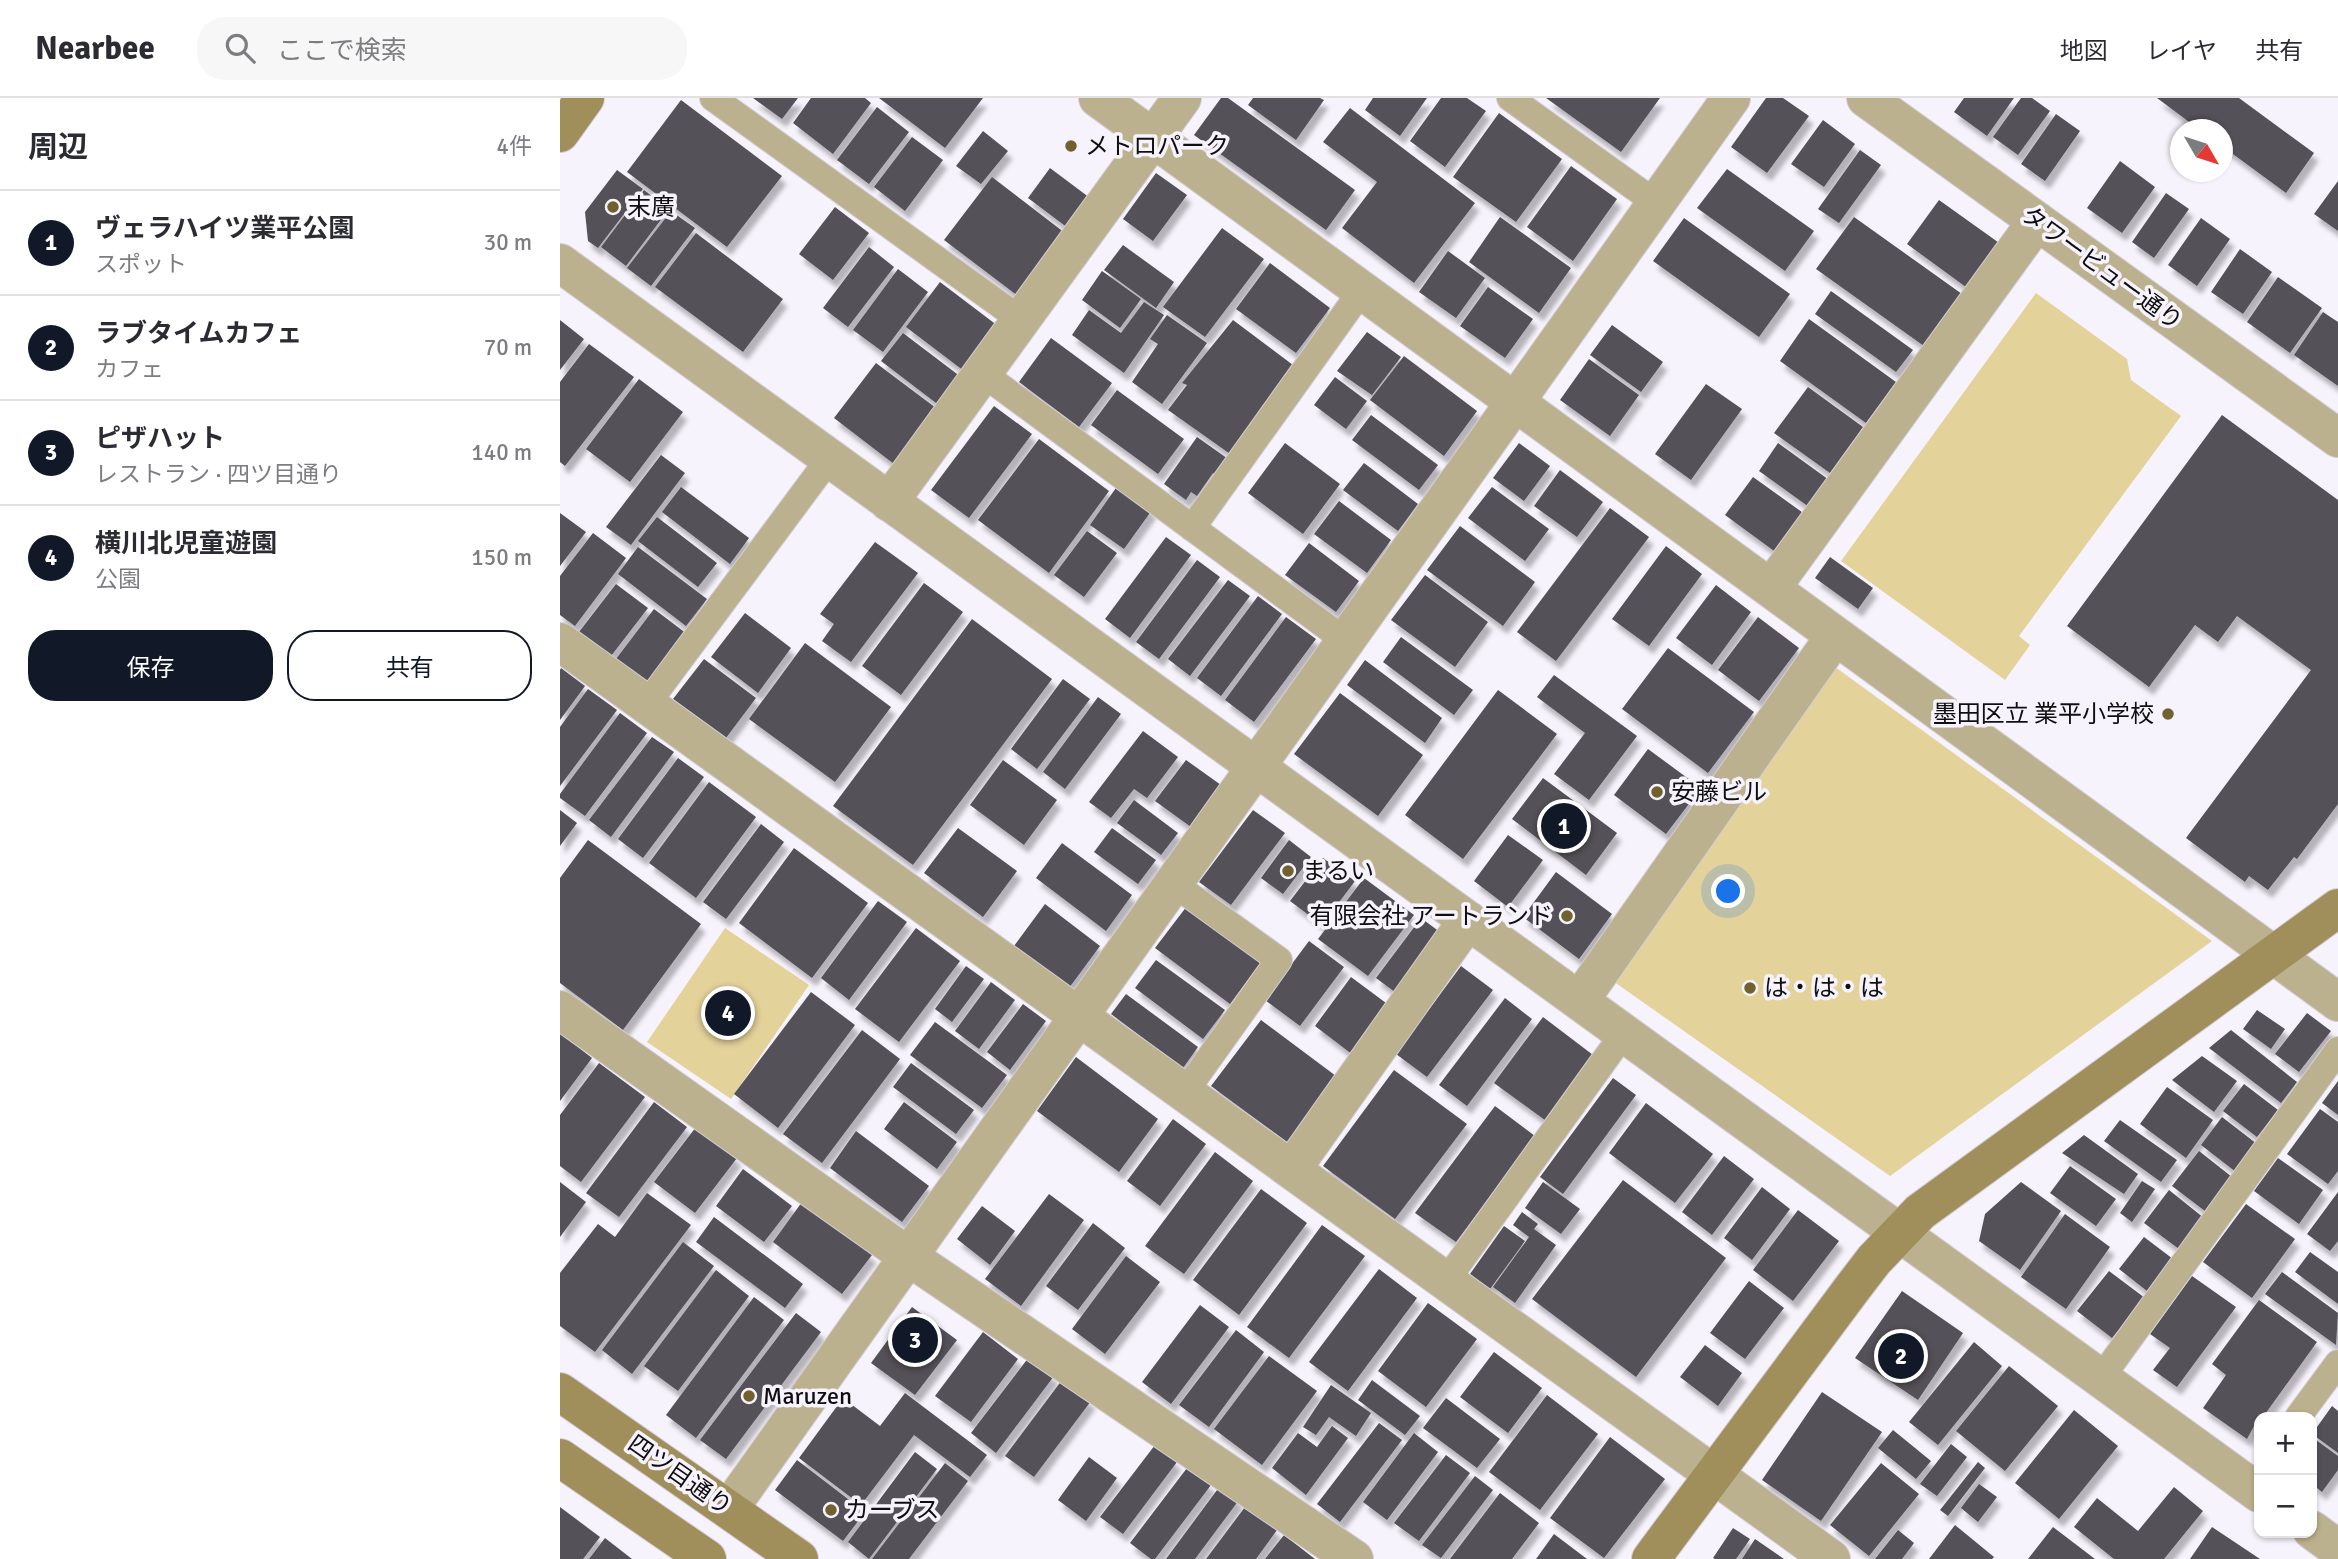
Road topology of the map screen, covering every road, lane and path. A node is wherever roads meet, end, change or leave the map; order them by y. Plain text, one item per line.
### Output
1 (584, 98) edge
2 (713, 98) edge
3 (1098, 98) edge
4 (1182, 98) edge
5 (1510, 98) edge
6 (1731, 98) edge
7 (1867, 98) edge
8 (560, 132) edge
9 (1153, 138) junction
10 (1656, 203) junction
11 (2037, 221) junction
12 (560, 264) edge
13 (1362, 290) junction
14 (1021, 320) junction
15 (982, 373) junction
16 (1516, 401) junction
17 (2338, 438) edge
18 (830, 459) junction
19 (889, 502) junction
20 (1192, 528) junction
21 (1772, 587) junction
22 (1835, 636) junction
23 (1346, 641) junction
24 (560, 642) edge
25 (647, 705) junction
26 (1256, 767) junction
27 (1174, 884) junction
28 (2338, 908) edge
29 (1468, 920) junction
30 (2275, 956) junction
31 (1580, 1000) junction
32 (2338, 1002) edge
33 (560, 1010) edge
34 (1079, 1016) junction
35 (1624, 1033) junction
36 (2338, 1050) edge
37 (1185, 1092) junction
38 (1292, 1170) junction
39 (1900, 1232) junction
40 (909, 1257) junction
41 (1446, 1281) junction
42 (2338, 1363) edge
43 (2101, 1378) junction
44 (560, 1392) edge
45 (2302, 1412) edge
46 (560, 1458) edge
47 (1714, 1474) junction
48 (2254, 1481) edge
49 (729, 1509) junction
50 (2317, 1534) edge
51 (2338, 1549) edge
52 (700, 1557) edge
53 (799, 1559) edge
54 (1354, 1559) edge
55 (1651, 1559) edge
56 (1831, 1559) edge

1 - 8 street
2 - 14 lane
3 - 9 street
4 - 9 street
5 - 10 lane
6 - 10 street
7 - 11 street, タワービュー通り
9 - 13 street
9 - 14 street
10 - 16 street
11 - 17 street, タワービュー通り
11 - 21 street
12 - 18 street
13 - 16 street
13 - 20 lane
14 - 15 street
15 - 19 street
15 - 20 lane
16 - 21 street
16 - 23 street
18 - 19 street
18 - 25 lane
19 - 26 street
20 - 23 lane
21 - 22 street
22 - 30 street
22 - 31 street
23 - 26 street
24 - 25 street
25 - 34 street
26 - 27 street
26 - 29 street
27 - 34 street
27 - 37 lane
28 - 30 street
29 - 31 street
29 - 38 street
30 - 32 street
30 - 39 street
31 - 35 street
33 - 40 street
34 - 37 street
34 - 40 street
35 - 39 street
35 - 41 lane
36 - 43 lane
37 - 38 street
38 - 41 street
39 - 43 street
39 - 47 street
40 - 49 street
40 - 54 street
41 - 47 street
42 - 45 lane
43 - 48 street
44 - 49 street, 四ツ目通り
46 - 52 street
47 - 55 street
47 - 56 street
49 - 52 street
49 - 53 street, 四ツ目通り
50 - 51 street

